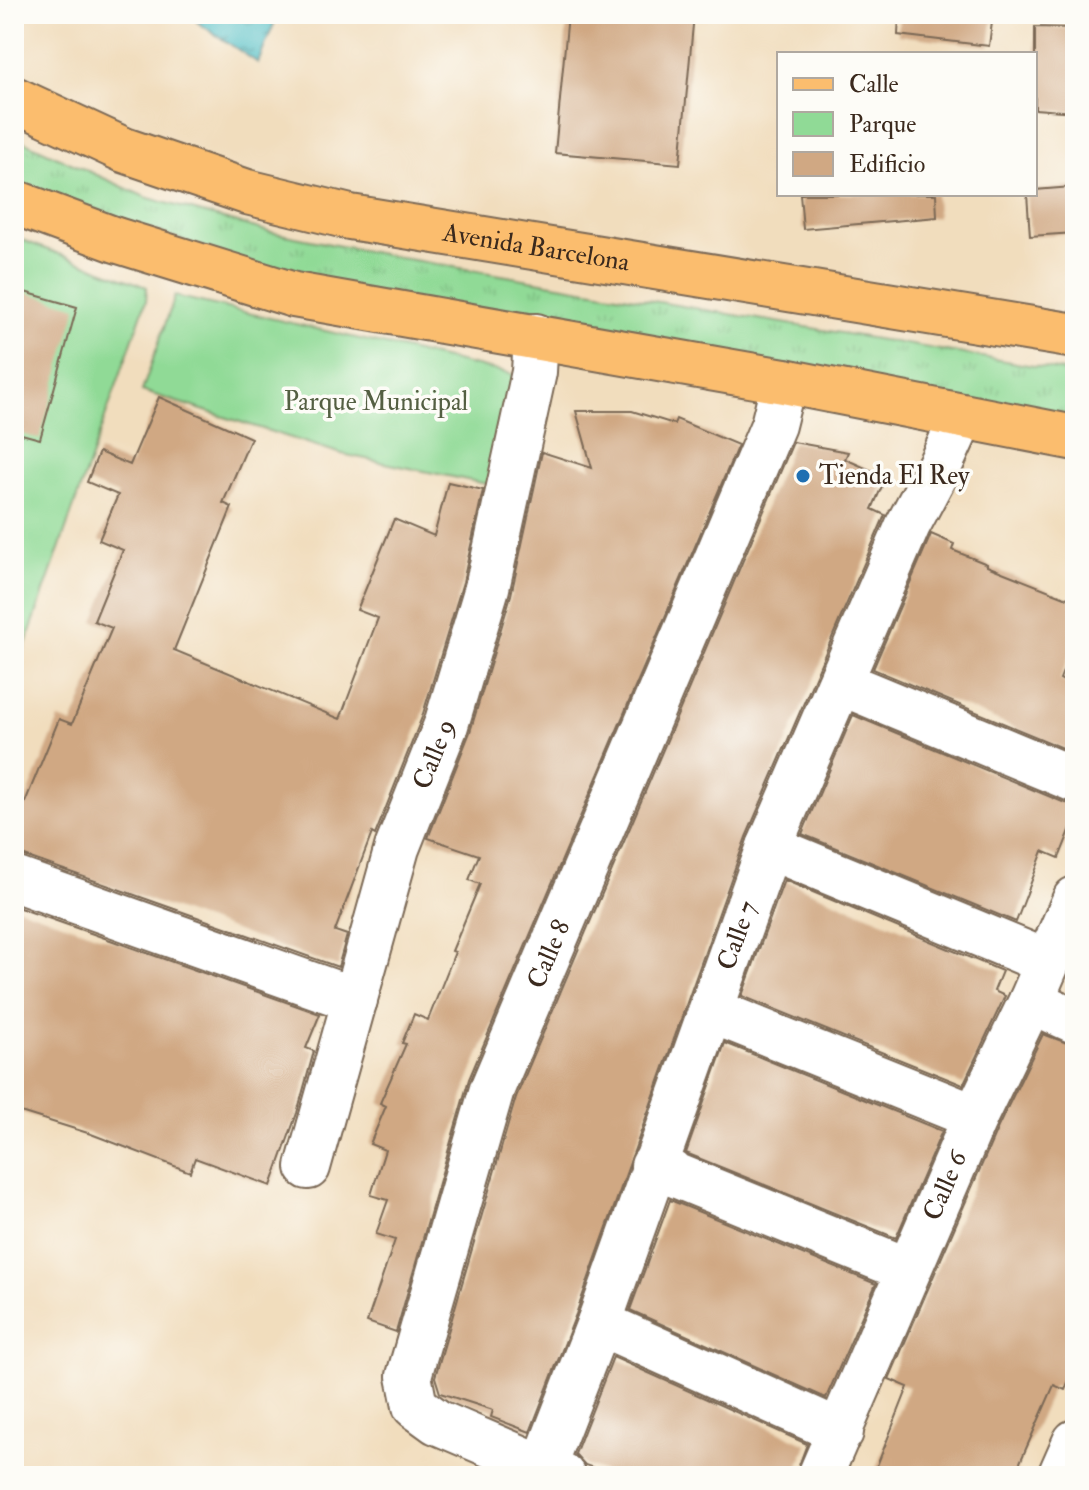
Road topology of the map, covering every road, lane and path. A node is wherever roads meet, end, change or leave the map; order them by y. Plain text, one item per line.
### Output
1 (14, 99) edge
2 (14, 202) edge
3 (536, 336) junction
4 (1075, 336) edge
5 (784, 381) junction
6 (962, 417) junction
7 (1075, 438) edge
8 (841, 683) junction
9 (1075, 780) edge
10 (769, 847) junction
11 (14, 879) edge
12 (1075, 899) edge
13 (1039, 982) junction
14 (355, 1000) junction
15 (712, 1011) junction
16 (1075, 1021) edge
17 (975, 1117) junction
18 (653, 1166) junction
19 (308, 1167) dead end
20 (908, 1270) junction
21 (599, 1323) junction
22 (841, 1432) junction
23 (1075, 1442) edge
24 (553, 1471) edge
25 (820, 1476) edge
26 (1060, 1476) edge

1 - 4 main road, Avenida Barcelona
2 - 3 main road
3 - 5 main road
3 - 14 street, Calle 9
5 - 6 main road
5 - 24 street, Calle 8
6 - 7 main road
6 - 8 street, Calle 7
8 - 9 street
8 - 10 street, Calle 7
10 - 13 street
10 - 15 street, Calle 7
11 - 14 street
12 - 13 street, Calle 6
13 - 16 street
13 - 17 street, Calle 6
14 - 19 street, Calle 9
15 - 17 street
15 - 18 street, Calle 7
17 - 20 street, Calle 6
18 - 20 street
18 - 21 street, Calle 7
20 - 22 street, Calle 6
21 - 22 street
21 - 24 street, Calle 7
22 - 25 street, Calle 6
23 - 26 street

